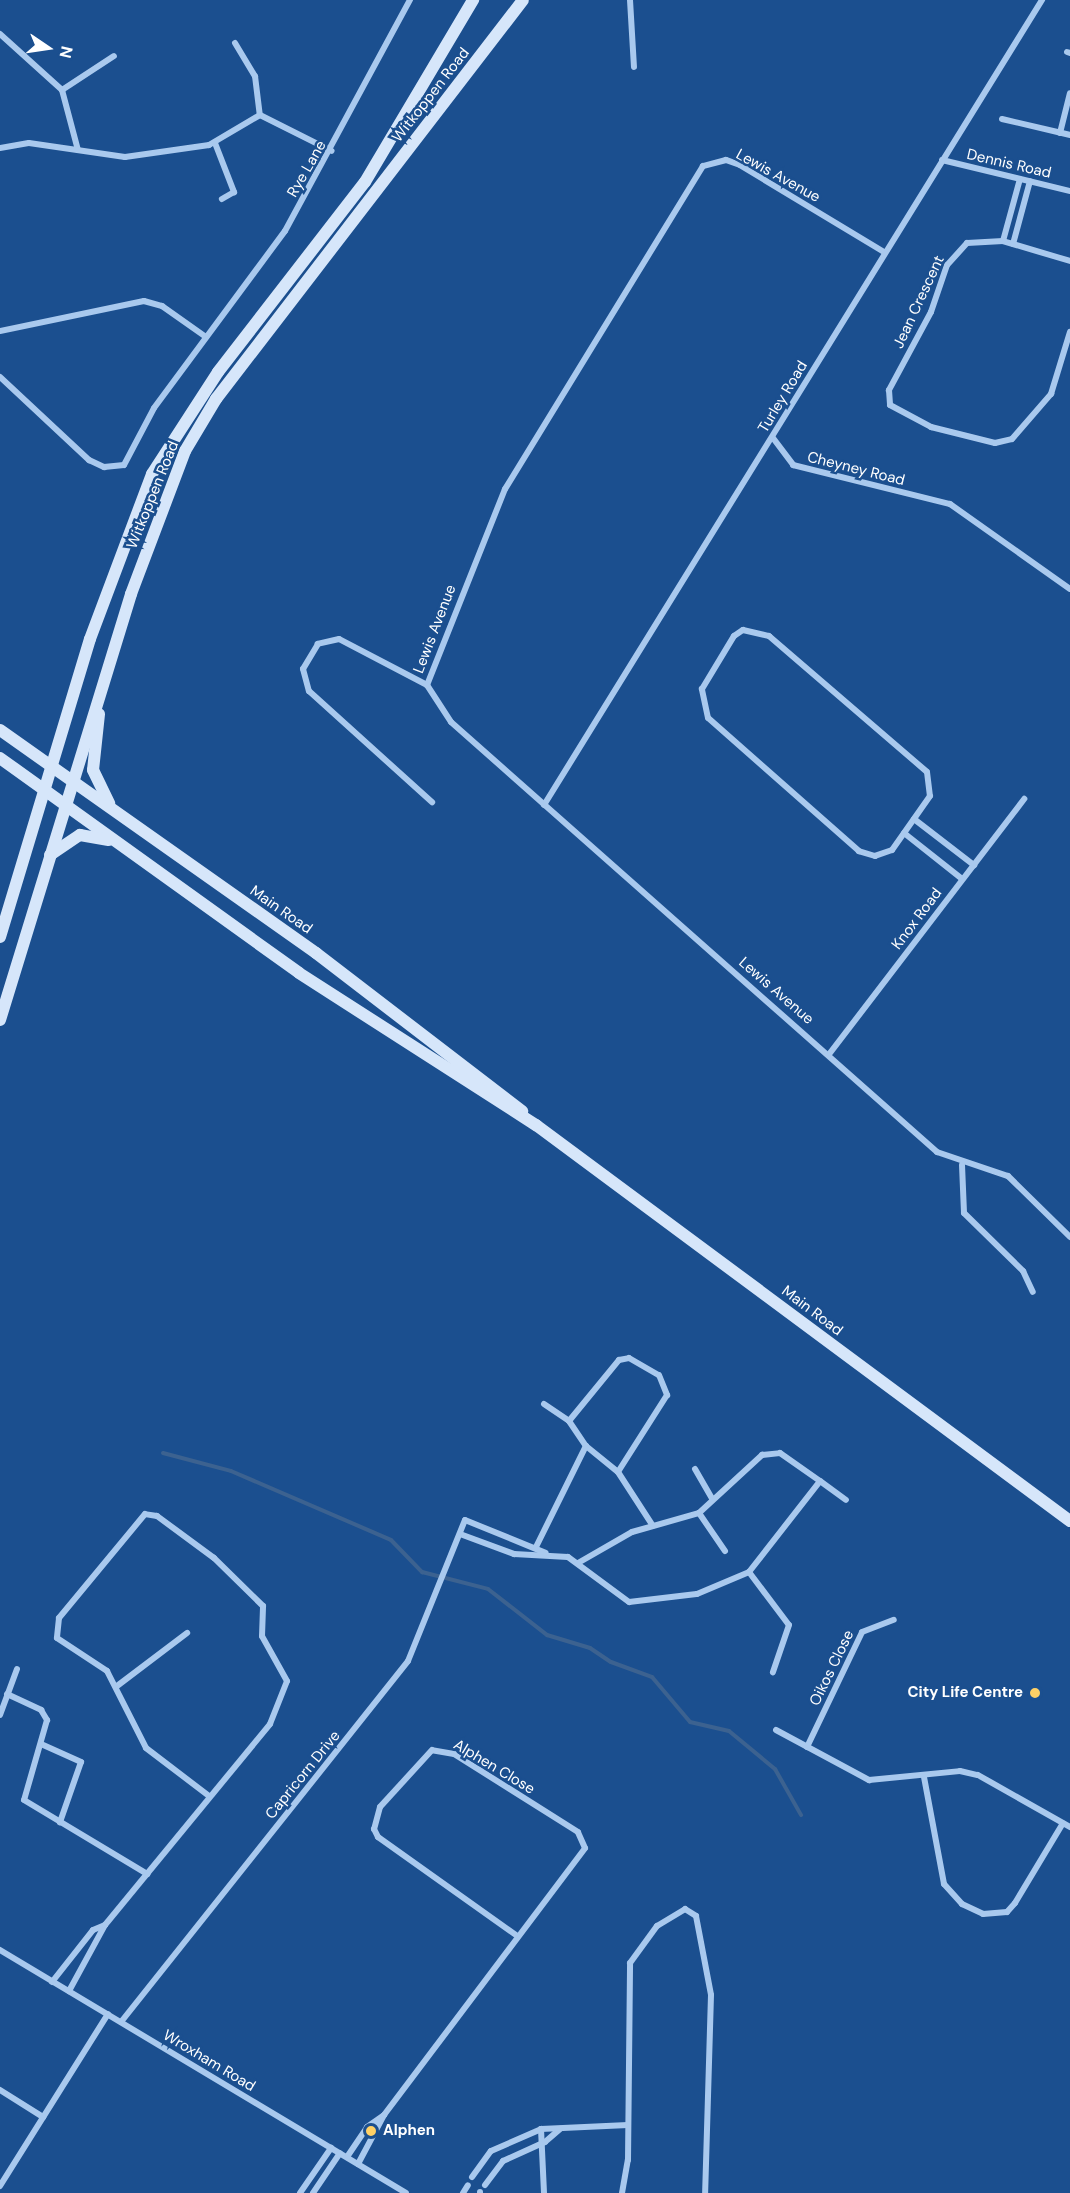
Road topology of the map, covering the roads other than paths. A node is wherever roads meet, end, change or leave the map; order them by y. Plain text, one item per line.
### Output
1 (410, 0) edge
2 (473, 0) edge
3 (523, 0) edge
4 (630, 0) edge
5 (1042, 0) edge
6 (0, 34) edge
7 (235, 44) dead end
8 (114, 56) dead end
9 (634, 67) dead end
10 (62, 90) junction
11 (1070, 93) edge
12 (260, 115) junction
13 (1002, 119) dead end
14 (1060, 133) junction
15 (1070, 135) edge
16 (215, 142) junction
17 (0, 148) edge
18 (78, 150) junction
19 (332, 151) junction
20 (942, 160) junction
21 (1020, 179) junction
22 (1029, 181) junction
23 (1070, 191) edge
24 (222, 199) dead end
25 (1003, 241) junction
26 (1013, 244) junction
27 (884, 252) junction
28 (1070, 261) edge
29 (0, 331) edge
30 (1070, 332) edge
31 (206, 337) junction
32 (0, 377) edge
33 (773, 438) junction
34 (1070, 589) edge
35 (427, 685) junction
36 (102, 686) junction
37 (0, 730) edge
38 (0, 758) edge
39 (51, 767) junction
40 (71, 781) junction
41 (44, 788) junction
42 (1024, 799) dead end
43 (65, 802) junction
44 (432, 802) dead end
45 (544, 805) junction
46 (111, 807) junction
47 (914, 819) junction
48 (904, 833) junction
49 (122, 845) junction
50 (48, 856) junction
51 (974, 864) junction
52 (962, 879) junction
53 (0, 937) edge
54 (0, 1020) edge
55 (830, 1053) junction
56 (536, 1125) junction
57 (962, 1165) junction
58 (1070, 1237) edge
59 (1033, 1292) dead end
60 (544, 1404) dead end
61 (569, 1421) junction
62 (586, 1446) junction
63 (695, 1469) dead end
64 (618, 1472) junction
65 (820, 1481) junction
66 (712, 1498) junction
67 (846, 1500) dead end
68 (699, 1513) junction
69 (1070, 1521) edge
70 (652, 1526) junction
71 (460, 1534) junction
72 (537, 1546) junction
73 (725, 1551) dead end
74 (546, 1553) junction
75 (534, 1555) junction
76 (578, 1563) junction
77 (749, 1572) junction
78 (894, 1620) dead end
79 (187, 1633) dead end
80 (17, 1669) dead end
81 (773, 1672) dead end
82 (117, 1686) junction
83 (7, 1694) junction
84 (0, 1714) edge
85 (776, 1730) dead end
86 (41, 1744) junction
87 (807, 1747) junction
88 (924, 1777) junction
89 (209, 1796) junction
90 (60, 1822) junction
91 (1067, 1825) edge
92 (147, 1874) junction
93 (105, 1925) junction
94 (516, 1935) junction
95 (0, 1950) edge
96 (52, 1982) junction
97 (69, 1991) junction
98 (108, 2014) junction
99 (121, 2022) junction
100 (0, 2090) edge
101 (384, 2115) junction
102 (43, 2117) junction
103 (628, 2125) junction
104 (561, 2128) junction
105 (541, 2129) junction
106 (544, 2142) junction
107 (331, 2148) junction
108 (340, 2153) junction
109 (347, 2157) junction
110 (358, 2164) junction
111 (472, 2177) dead end
112 (468, 2185) dead end
113 (485, 2185) dead end
114 (0, 2186) edge
115 (300, 2193) edge
116 (313, 2193) edge
117 (406, 2193) edge
118 (463, 2193) edge
119 (543, 2193) edge
120 (622, 2193) edge
121 (705, 2193) edge

1 - 19 street, Rye Lane
2 - 39 main road, Witkoppen Road
3 - 36 main road, Witkoppen Road
4 - 9 street
5 - 20 street, Turley Road
6 - 10 street
7 - 12 street
8 - 10 street
10 - 18 street
11 - 14 street
12 - 16 street
12 - 19 street
13 - 14 street
14 - 15 street
16 - 18 street
16 - 24 street
17 - 18 street
19 - 31 street, Rye Lane
20 - 21 street, Dennis Road
20 - 27 street, Turley Road
21 - 22 street, Dennis Road
21 - 25 street
22 - 23 street, Dennis Road
22 - 26 street
25 - 26 street, Jean Crescent
25 - 30 street, Jean Crescent
26 - 28 street, Jean Crescent
27 - 33 street, Turley Road
27 - 35 street, Lewis Avenue
29 - 31 street
31 - 32 street, Rye Lane
33 - 34 street, Cheyney Road
33 - 45 street, Turley Road
35 - 44 street
35 - 45 street, Lewis Avenue
36 - 40 main road, Witkoppen Road
36 - 46 main road
37 - 39 main road, Main Road
38 - 41 main road, Main Road
39 - 40 main road, Main Road
39 - 41 main road, Witkoppen Road
40 - 43 main road, Witkoppen Road
40 - 46 main road, Main Road
41 - 43 main road, Main Road
41 - 53 main road, Witkoppen Road
42 - 51 street, Knox Road
43 - 49 main road, Main Road
43 - 50 main road, Witkoppen Road
45 - 55 street, Lewis Avenue
46 - 56 main road, Main Road
47 - 48 street
47 - 48 street
47 - 51 street
48 - 52 street
49 - 50 main road
49 - 56 main road, Main Road
50 - 54 main road, Witkoppen Road
51 - 52 street, Knox Road
52 - 55 street, Knox Road
55 - 57 street, Lewis Avenue
56 - 69 main road, Main Road
57 - 58 street, Lewis Avenue
57 - 59 street
60 - 61 street
61 - 62 street
61 - 64 street
62 - 64 street
62 - 72 street
63 - 66 street
64 - 70 street
65 - 66 street
65 - 67 street
65 - 77 street
66 - 68 street
68 - 70 street
68 - 73 street
70 - 76 street
71 - 72 street, Capricorn Drive
71 - 75 street
71 - 99 street, Capricorn Drive
72 - 74 street
72 - 75 street
74 - 75 street
74 - 76 street
76 - 77 street
77 - 81 street
78 - 87 street, Oikos Close
79 - 82 street
80 - 83 street
82 - 89 street
82 - 89 street
83 - 84 street
83 - 86 street
85 - 87 street
86 - 90 street
86 - 90 street
87 - 88 street
88 - 91 street
88 - 91 street
89 - 92 street
90 - 92 street
92 - 93 street
93 - 96 street
93 - 97 street
94 - 94 street, Alphen Close
94 - 101 street, Alphen Close
95 - 96 street, Wroxham Road
96 - 97 street, Wroxham Road
97 - 98 street, Wroxham Road
98 - 99 street, Wroxham Road
98 - 102 street
99 - 107 street, Wroxham Road
100 - 102 street
101 - 109 street, Alphen Close
101 - 110 street, Alphen Close
102 - 114 street
103 - 104 street
103 - 120 street
103 - 121 street
104 - 105 street
104 - 106 street
105 - 106 street
105 - 111 street
106 - 113 street
106 - 119 street
107 - 108 street, Wroxham Road
107 - 115 street
108 - 109 street, Wroxham Road
108 - 116 street
109 - 110 street, Wroxham Road
110 - 117 street, Wroxham Road
112 - 118 street

